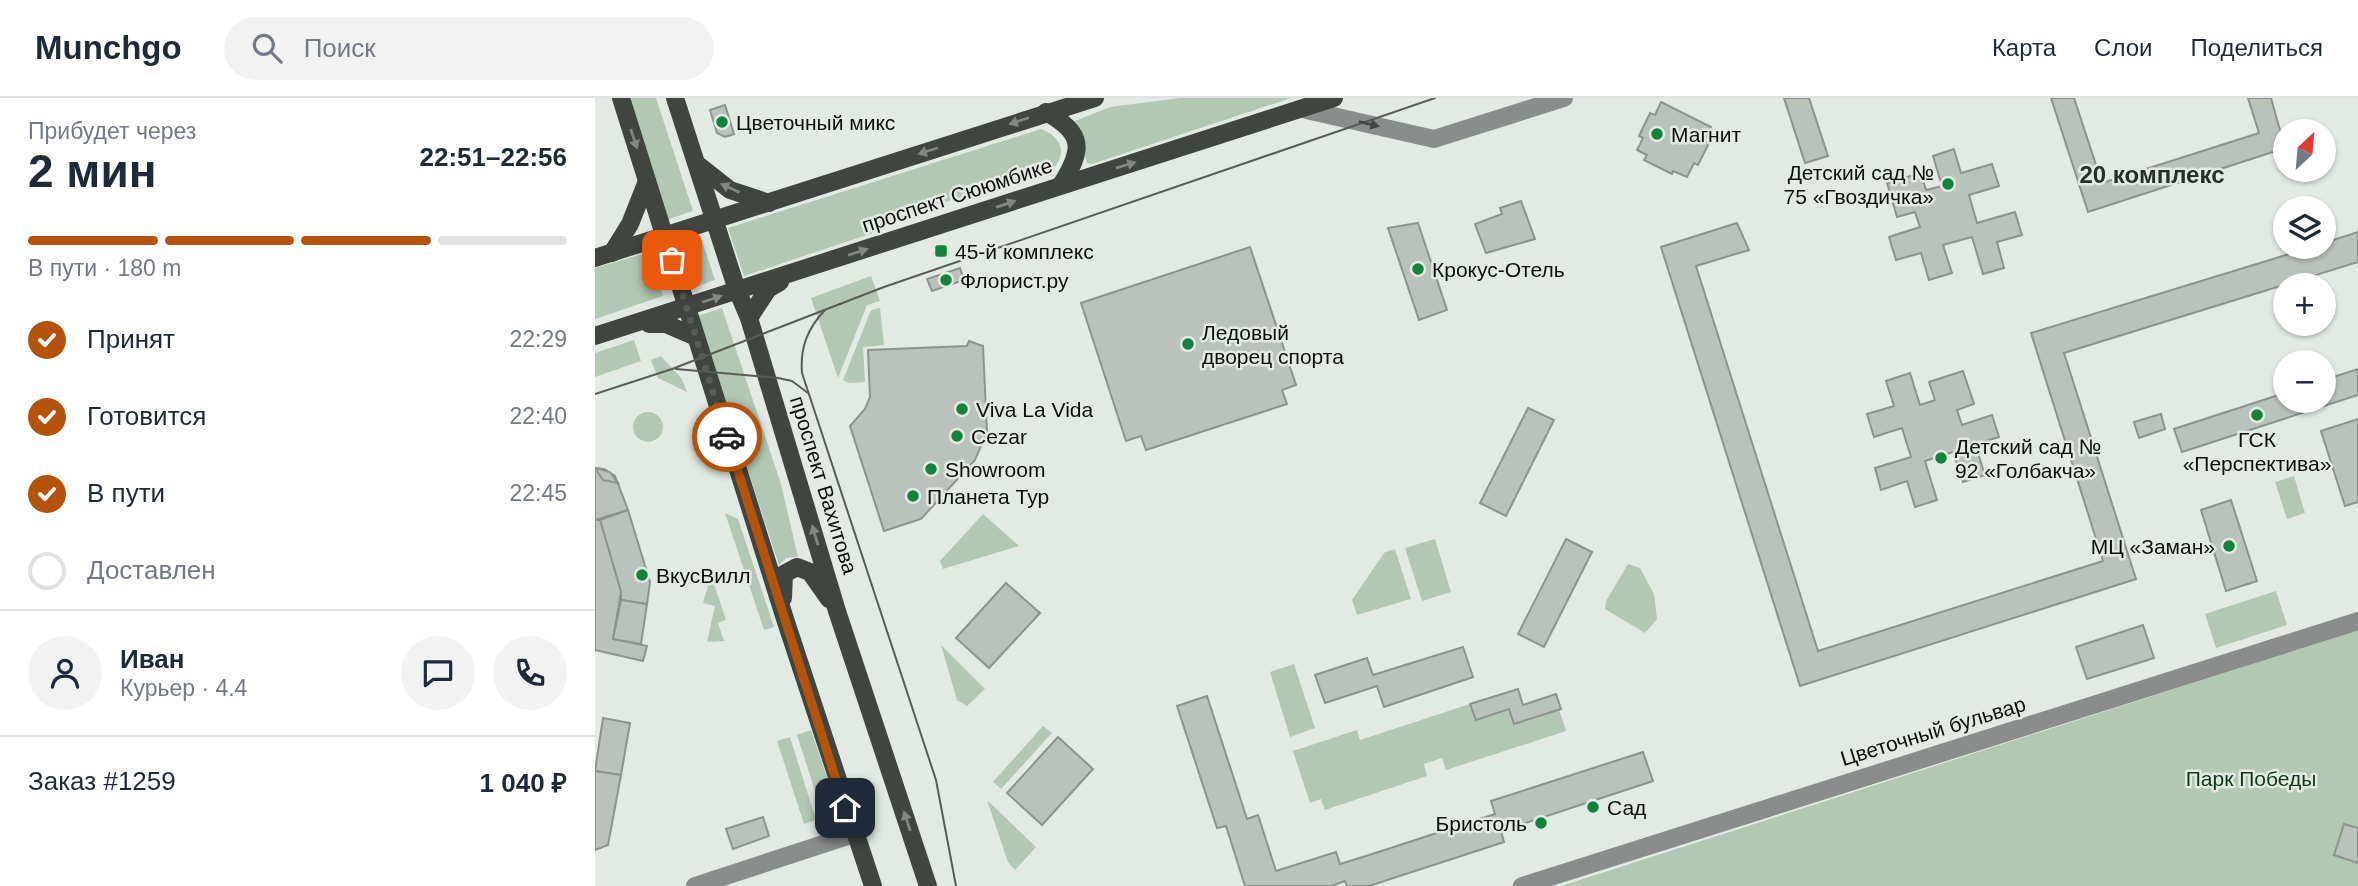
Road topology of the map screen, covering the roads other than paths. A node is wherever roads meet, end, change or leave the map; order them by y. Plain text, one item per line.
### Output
1 (621, 98) edge
2 (675, 98) edge
3 (1095, 98) edge
4 (1334, 98) edge
5 (1564, 98) edge
6 (1057, 107) edge
7 (1302, 109) junction
8 (697, 164) junction
9 (647, 180) junction
10 (1061, 185) junction
11 (769, 203) junction
12 (715, 222) junction
13 (665, 237) junction
14 (604, 255) edge
15 (794, 273) junction
16 (737, 290) junction
17 (687, 307) junction
18 (749, 318) junction
19 (635, 324) junction
20 (595, 336) edge
21 (696, 337) junction
22 (837, 611) junction
23 (2358, 621) edge
24 (786, 622) junction
25 (854, 834) junction
26 (695, 886) edge
27 (873, 886) edge
28 (928, 886) edge
29 (1522, 886) edge

1 -> 9 main road
2 - 8 main road, проспект Вахитова
3 - 6 main road
4 - 7 main road, проспект Сююмбике
7 -> 5 street
6 - 10 main road
6 -> 11 main road
10 -> 7 main road, проспект Сююмбике
11 -> 8 main road
8 - 12 main road, проспект Вахитова
9 - 13 main road
9 - 14 main road
15 -> 10 main road, проспект Сююмбике
11 - 12 main road
12 - 13 main road
12 - 16 main road, проспект Вахитова
13 - 14 main road
13 - 17 main road
15 - 16 main road, проспект Сююмбике
15 - 18 main road
17 -> 16 main road, проспект Сююмбике
16 - 18 main road, проспект Вахитова
17 - 19 main road, проспект Сююмбике
17 - 21 main road
22 -> 18 main road, проспект Вахитова
19 - 20 main road, проспект Сююмбике
19 - 21 main road
21 - 24 main road
22 - 24 main road
28 -> 22 main road, проспект Вахитова
23 - 29 street, Цветочный бульвар
24 - 25 main road
25 - 26 street
25 - 27 main road

